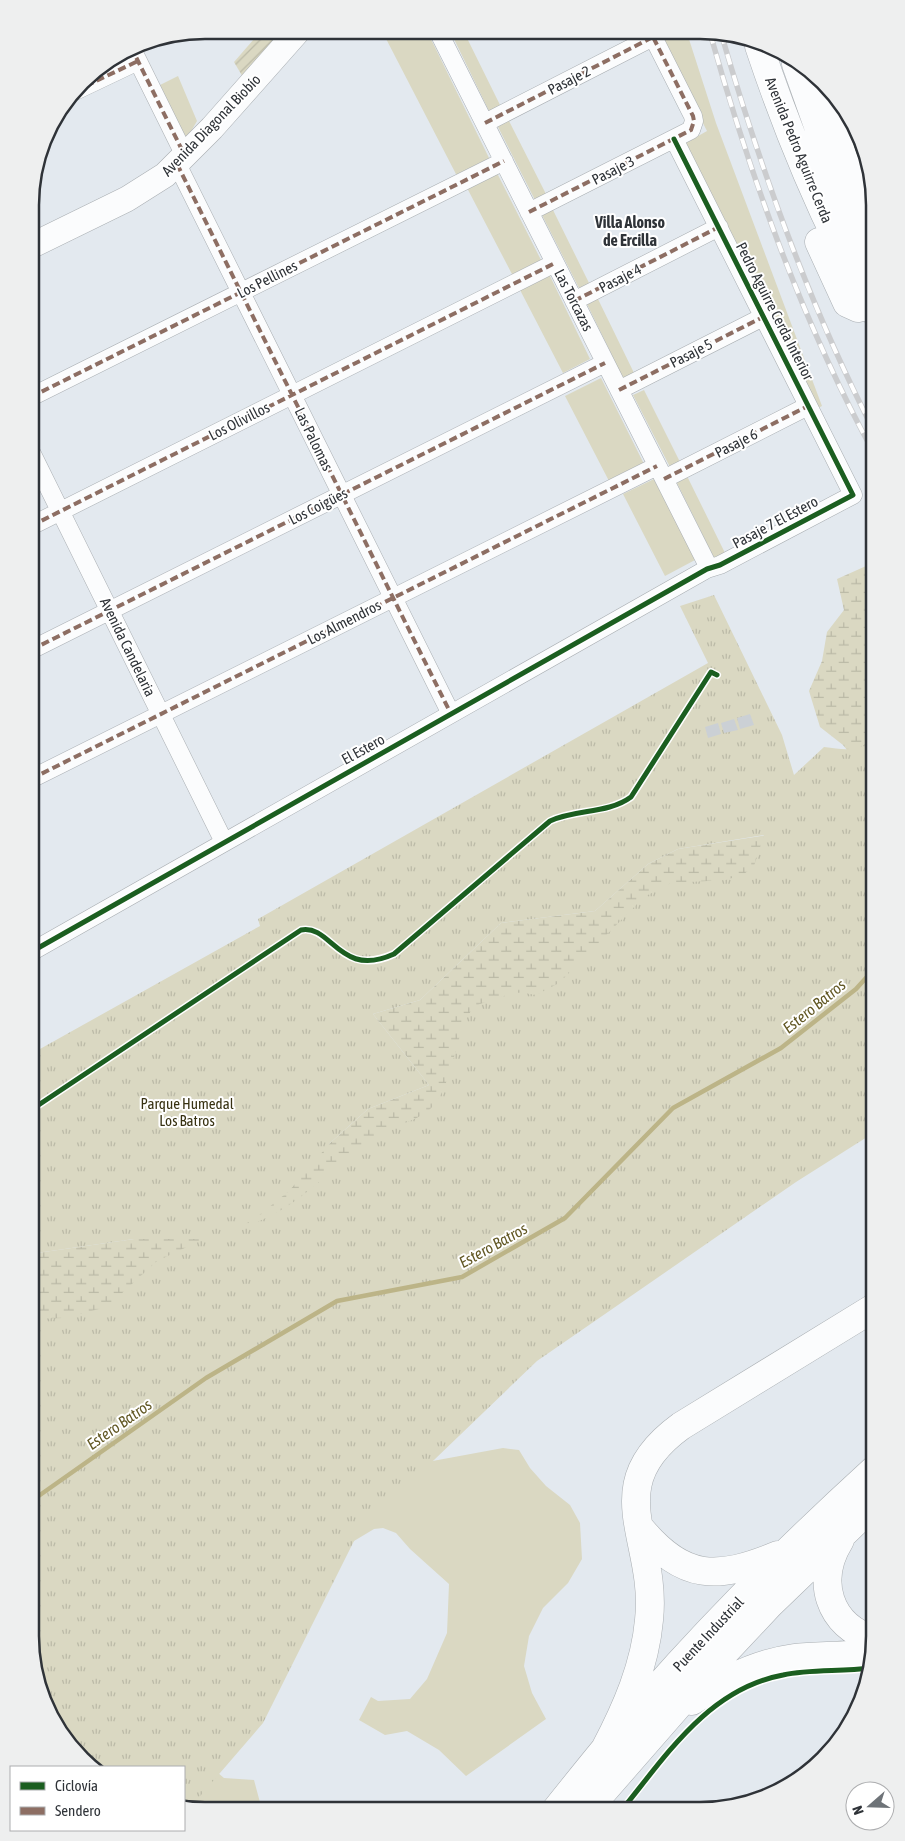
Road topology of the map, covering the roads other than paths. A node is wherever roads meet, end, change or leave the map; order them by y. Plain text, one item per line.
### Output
1 (290, 39) edge
2 (444, 39) edge
3 (644, 39) edge
4 (654, 39) edge
5 (762, 51) edge
6 (135, 54) edge
7 (799, 71) edge
8 (104, 73) edge
9 (826, 96) edge
10 (485, 124) junction
11 (674, 139) junction
12 (181, 160) junction
13 (504, 161) junction
14 (866, 210) edge
15 (529, 212) junction
16 (719, 227) junction
17 (866, 236) edge
18 (39, 242) edge
19 (555, 263) junction
20 (241, 292) junction
21 (866, 292) edge
22 (574, 301) junction
23 (764, 317) junction
24 (605, 363) junction
25 (619, 390) junction
26 (39, 393) edge
27 (292, 395) junction
28 (808, 406) junction
29 (39, 468) edge
30 (661, 473) junction
31 (342, 495) junction
32 (853, 495) joint
33 (60, 511) junction
34 (39, 522) edge
35 (707, 569) junction
36 (393, 598) junction
37 (110, 610) junction
38 (39, 646) edge
39 (161, 714) junction
40 (451, 714) junction
41 (39, 775) edge
42 (224, 842) junction
43 (39, 947) edge
44 (866, 1313) edge
45 (866, 1477) edge
46 (866, 1512) edge
47 (640, 1528) junction
48 (845, 1532) junction
49 (786, 1551) junction
50 (866, 1637) edge
51 (865, 1653) edge
52 (661, 1724) junction
53 (605, 1749) junction
54 (562, 1802) edge
55 (594, 1802) edge

1 - 12 main road, Avenida Diagonal Biobío
2 - 10 street, Las Torcazas
3 - 10 street, Pasaje 2
4 - 11 street, Pasaje 3
5 - 21 highway, Avenida Pedro Aguirre Cerda
6 - 8 street
6 - 12 street, Las Palomas
7 - 17 highway, Avenida Pedro Aguirre Cerda
9 - 14 main road
10 - 13 street, Las Torcazas
11 - 15 street, Pasaje 3
11 - 16 street, Pedro Aguirre Cerda Interior
12 - 18 main road, Avenida Diagonal Biobío
12 - 20 street, Las Palomas
13 - 15 street, Las Torcazas
13 - 20 street, Los Pellines
15 - 19 street, Las Torcazas
16 - 22 street, Pasaje 4
16 - 23 street, Pedro Aguirre Cerda Interior
19 - 22 street, Las Torcazas
19 - 27 street, Los Olivillos
20 - 26 street, Los Pellines
20 - 27 street, Las Palomas
22 - 24 street, Las Torcazas
23 - 25 street, Pasaje 5
23 - 28 street, Pedro Aguirre Cerda Interior
24 - 25 street, Las Torcazas
24 - 31 street, Los Coigües
25 - 30 street, Las Torcazas
27 - 31 street, Las Palomas
27 - 33 street, Los Olivillos
28 - 30 street, Pasaje 6
28 - 32 street, Pedro Aguirre Cerda Interior
29 - 33 street, Avenida Candelaria
30 - 35 street, Las Torcazas
30 - 36 street, Los Almendros
31 - 36 street, Las Palomas
31 - 37 street, Los Coigües
32 - 35 street, Pasaje 7 El Estero
33 - 34 street, Los Olivillos
33 - 37 street, Avenida Candelaria
35 - 40 street, El Estero
36 - 39 street, Los Almendros
36 - 40 street, Las Palomas
37 - 38 street, Los Coigües
37 - 39 street, Avenida Candelaria
39 - 41 street, Los Almendros
39 - 42 street, Avenida Candelaria
40 - 42 street, El Estero
42 - 43 street, El Estero
44 - 47 highway
45 - 49 highway, Puente Industrial
46 - 48 highway, Puente Industrial
47 - 49 highway
47 - 53 highway
48 - 50 highway
48 - 52 highway, Puente Industrial
49 - 53 highway, Puente Industrial
51 - 52 highway
52 - 55 highway, Puente Industrial
53 - 54 highway, Puente Industrial

